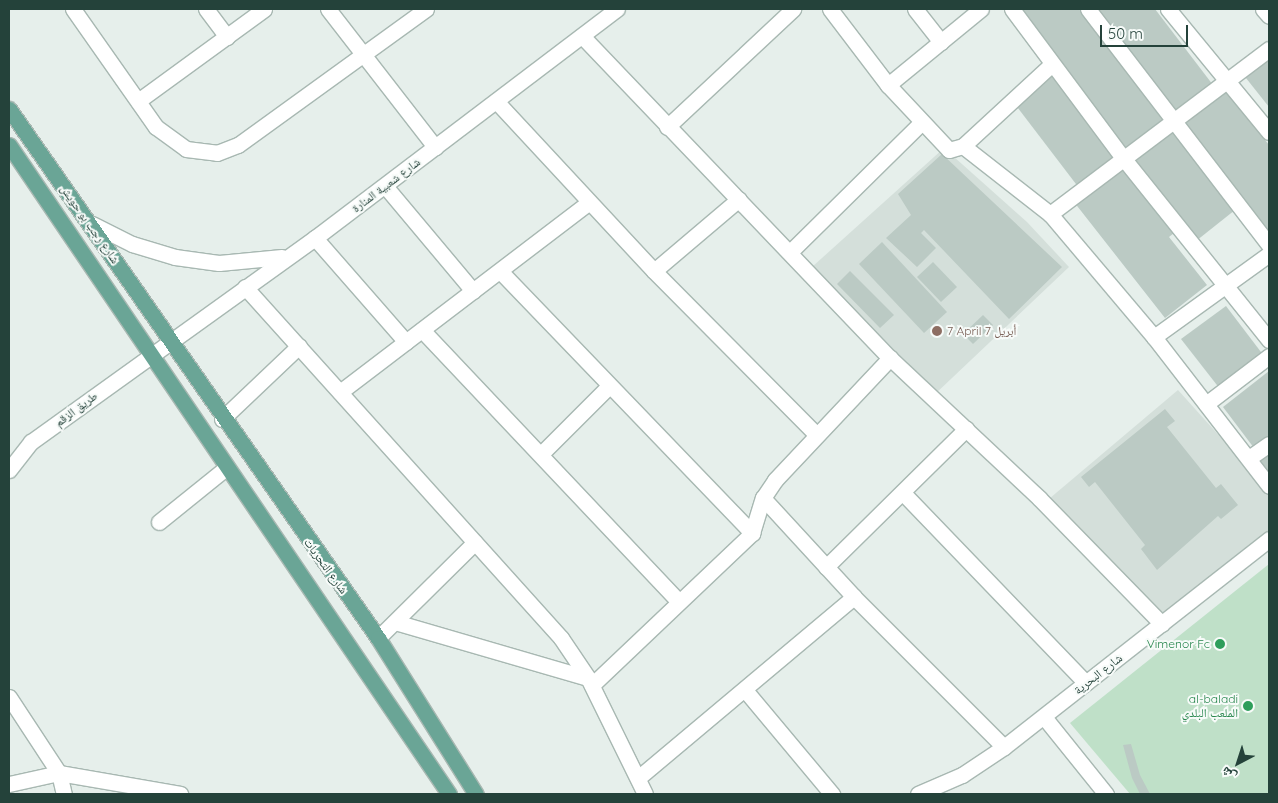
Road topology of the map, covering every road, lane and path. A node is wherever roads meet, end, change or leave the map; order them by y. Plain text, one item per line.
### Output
1 (73, 9) edge
2 (206, 9) edge
3 (264, 9) edge
4 (328, 9) edge
5 (426, 9) edge
6 (617, 9) edge
7 (793, 9) edge
8 (830, 9) edge
9 (915, 9) edge
10 (981, 9) edge
11 (1012, 9) edge
12 (1088, 9) edge
13 (1168, 9) edge
14 (1264, 9) edge
15 (1269, 16) edge
16 (582, 36) junction
17 (227, 37) junction
18 (941, 42) junction
19 (1269, 48) edge
20 (365, 56) junction
21 (1052, 64) junction
22 (1226, 83) junction
23 (888, 85) junction
24 (138, 101) junction
25 (496, 101) junction
26 (9, 109) edge
27 (922, 122) junction
28 (1173, 122) junction
29 (667, 127) junction
30 (1269, 132) edge
31 (32, 143) junction
32 (964, 146) junction
33 (435, 147) junction
34 (12, 149) edge
35 (1124, 159) junction
36 (384, 186) junction
37 (739, 199) junction
38 (589, 202) junction
39 (1050, 214) junction
40 (92, 224) junction
41 (315, 238) junction
42 (1269, 245) edge
43 (790, 252) junction
44 (1269, 254) edge
45 (286, 256) junction
46 (500, 271) junction
47 (654, 272) junction
48 (1225, 283) junction
49 (245, 287) junction
50 (473, 291) junction
51 (422, 330) junction
52 (1154, 337) junction
53 (1269, 340) edge
54 (169, 341) junction
55 (406, 342) junction
56 (299, 346) junction
57 (149, 354) junction
58 (1269, 356) edge
59 (890, 358) junction
60 (608, 387) junction
61 (340, 392) junction
62 (1206, 404) junction
63 (222, 419) junction
64 (966, 429) junction
65 (817, 435) junction
66 (1269, 444) edge
67 (541, 454) junction
68 (1249, 458) junction
69 (10, 465) edge
70 (226, 468) junction
71 (1269, 486) edge
72 (904, 494) junction
73 (763, 498) junction
74 (159, 522) dead end
75 (752, 533) junction
76 (1269, 538) edge
77 (475, 542) junction
78 (826, 567) junction
79 (854, 597) junction
80 (680, 602) junction
81 (394, 622) junction
82 (1162, 624) junction
83 (378, 638) junction
84 (590, 681) junction
85 (1086, 682) junction
86 (745, 690) junction
87 (9, 697) edge
88 (1044, 717) junction
89 (1004, 747) junction
90 (59, 773) junction
91 (638, 778) junction
92 (9, 784) edge
93 (64, 794) edge
94 (180, 794) edge
95 (449, 794) edge
96 (476, 794) edge
97 (645, 794) edge
98 (832, 794) edge
99 (918, 794) edge
100 (1106, 794) edge

1 - 24 street
2 - 17 street
3 - 17 street
4 - 20 street
5 - 20 street
6 - 16 street, شارع شعبية المنارة
7 - 29 street
8 - 23 street
9 - 18 street
10 - 18 street
11 - 21 street
12 - 28 street
13 - 22 street
14 - 15 street
16 - 25 street, شارع شعبية المنارة
16 - 29 street
17 - 24 street
18 - 23 street
19 - 22 street
20 - 24 street
20 - 33 street
21 - 32 street
21 - 35 street
22 - 28 street
22 - 30 street
23 - 27 street
25 - 33 street, شارع شعبية المنارة
25 - 38 street
26 - 31 main road, شارع رجب بو حويش
27 - 32 street
27 - 43 street
28 - 35 street
28 - 42 street
29 - 37 street
31 - 34 main road
31 - 40 main road, شارع رجب بو حويش
32 - 39 street
33 - 36 street, شارع شعبية المنارة
34 - 57 main road, شارع رجب بو حويش
35 - 39 street
35 - 48 street
36 - 41 street, شارع شعبية المنارة
36 - 50 street
37 - 43 street
37 - 47 street
38 - 46 street
38 - 47 street
39 - 52 street
40 - 45 street
40 - 54 main road, شارع رجب بو حويش
41 - 45 street, شارع شعبية المنارة
41 - 55 street
43 - 59 street
44 - 48 street
45 - 49 street, شارع شعبية المنارة
46 - 50 street
46 - 60 street
47 - 65 street
48 - 52 street
48 - 53 street
49 - 54 street, شارع شعبية المنارة
49 - 56 street
50 - 51 street
51 - 55 street
51 - 67 street
52 - 62 street
54 - 57 street, شارع شعبية المنارة
54 - 63 main road, شارع التحريات
55 - 61 street
56 - 61 street
56 - 63 street
57 - 69 street, طريق الزقم
57 - 70 main road, شارع التحريات
58 - 62 street
59 - 64 street
59 - 65 street
60 - 67 street
60 - 75 street
61 - 77 street
62 - 68 street
63 - 83 main road, شارع التحريات
64 - 72 street
64 - 82 street
65 - 73 street
66 - 68 street
67 - 80 street
68 - 71 street
70 - 74 street
70 - 95 main road, شارع التحريات
72 - 78 street
72 - 85 street
73 - 75 street
73 - 78 street
75 - 80 street
76 - 82 street, شارع البحرية
77 - 81 street
77 - 84 street
78 - 79 street
79 - 86 street
79 - 89 street
80 - 84 street
81 - 83 street
81 - 84 street
82 - 85 street, شارع البحرية
83 - 96 main road, شارع التحريات
84 - 91 street
85 - 88 street, شارع البحرية
86 - 91 street
86 - 98 street
87 - 90 street
88 - 89 street, شارع البحرية
88 - 100 street
89 - 99 street, شارع البحرية
90 - 92 street
90 - 93 street
90 - 94 street
91 - 97 street

